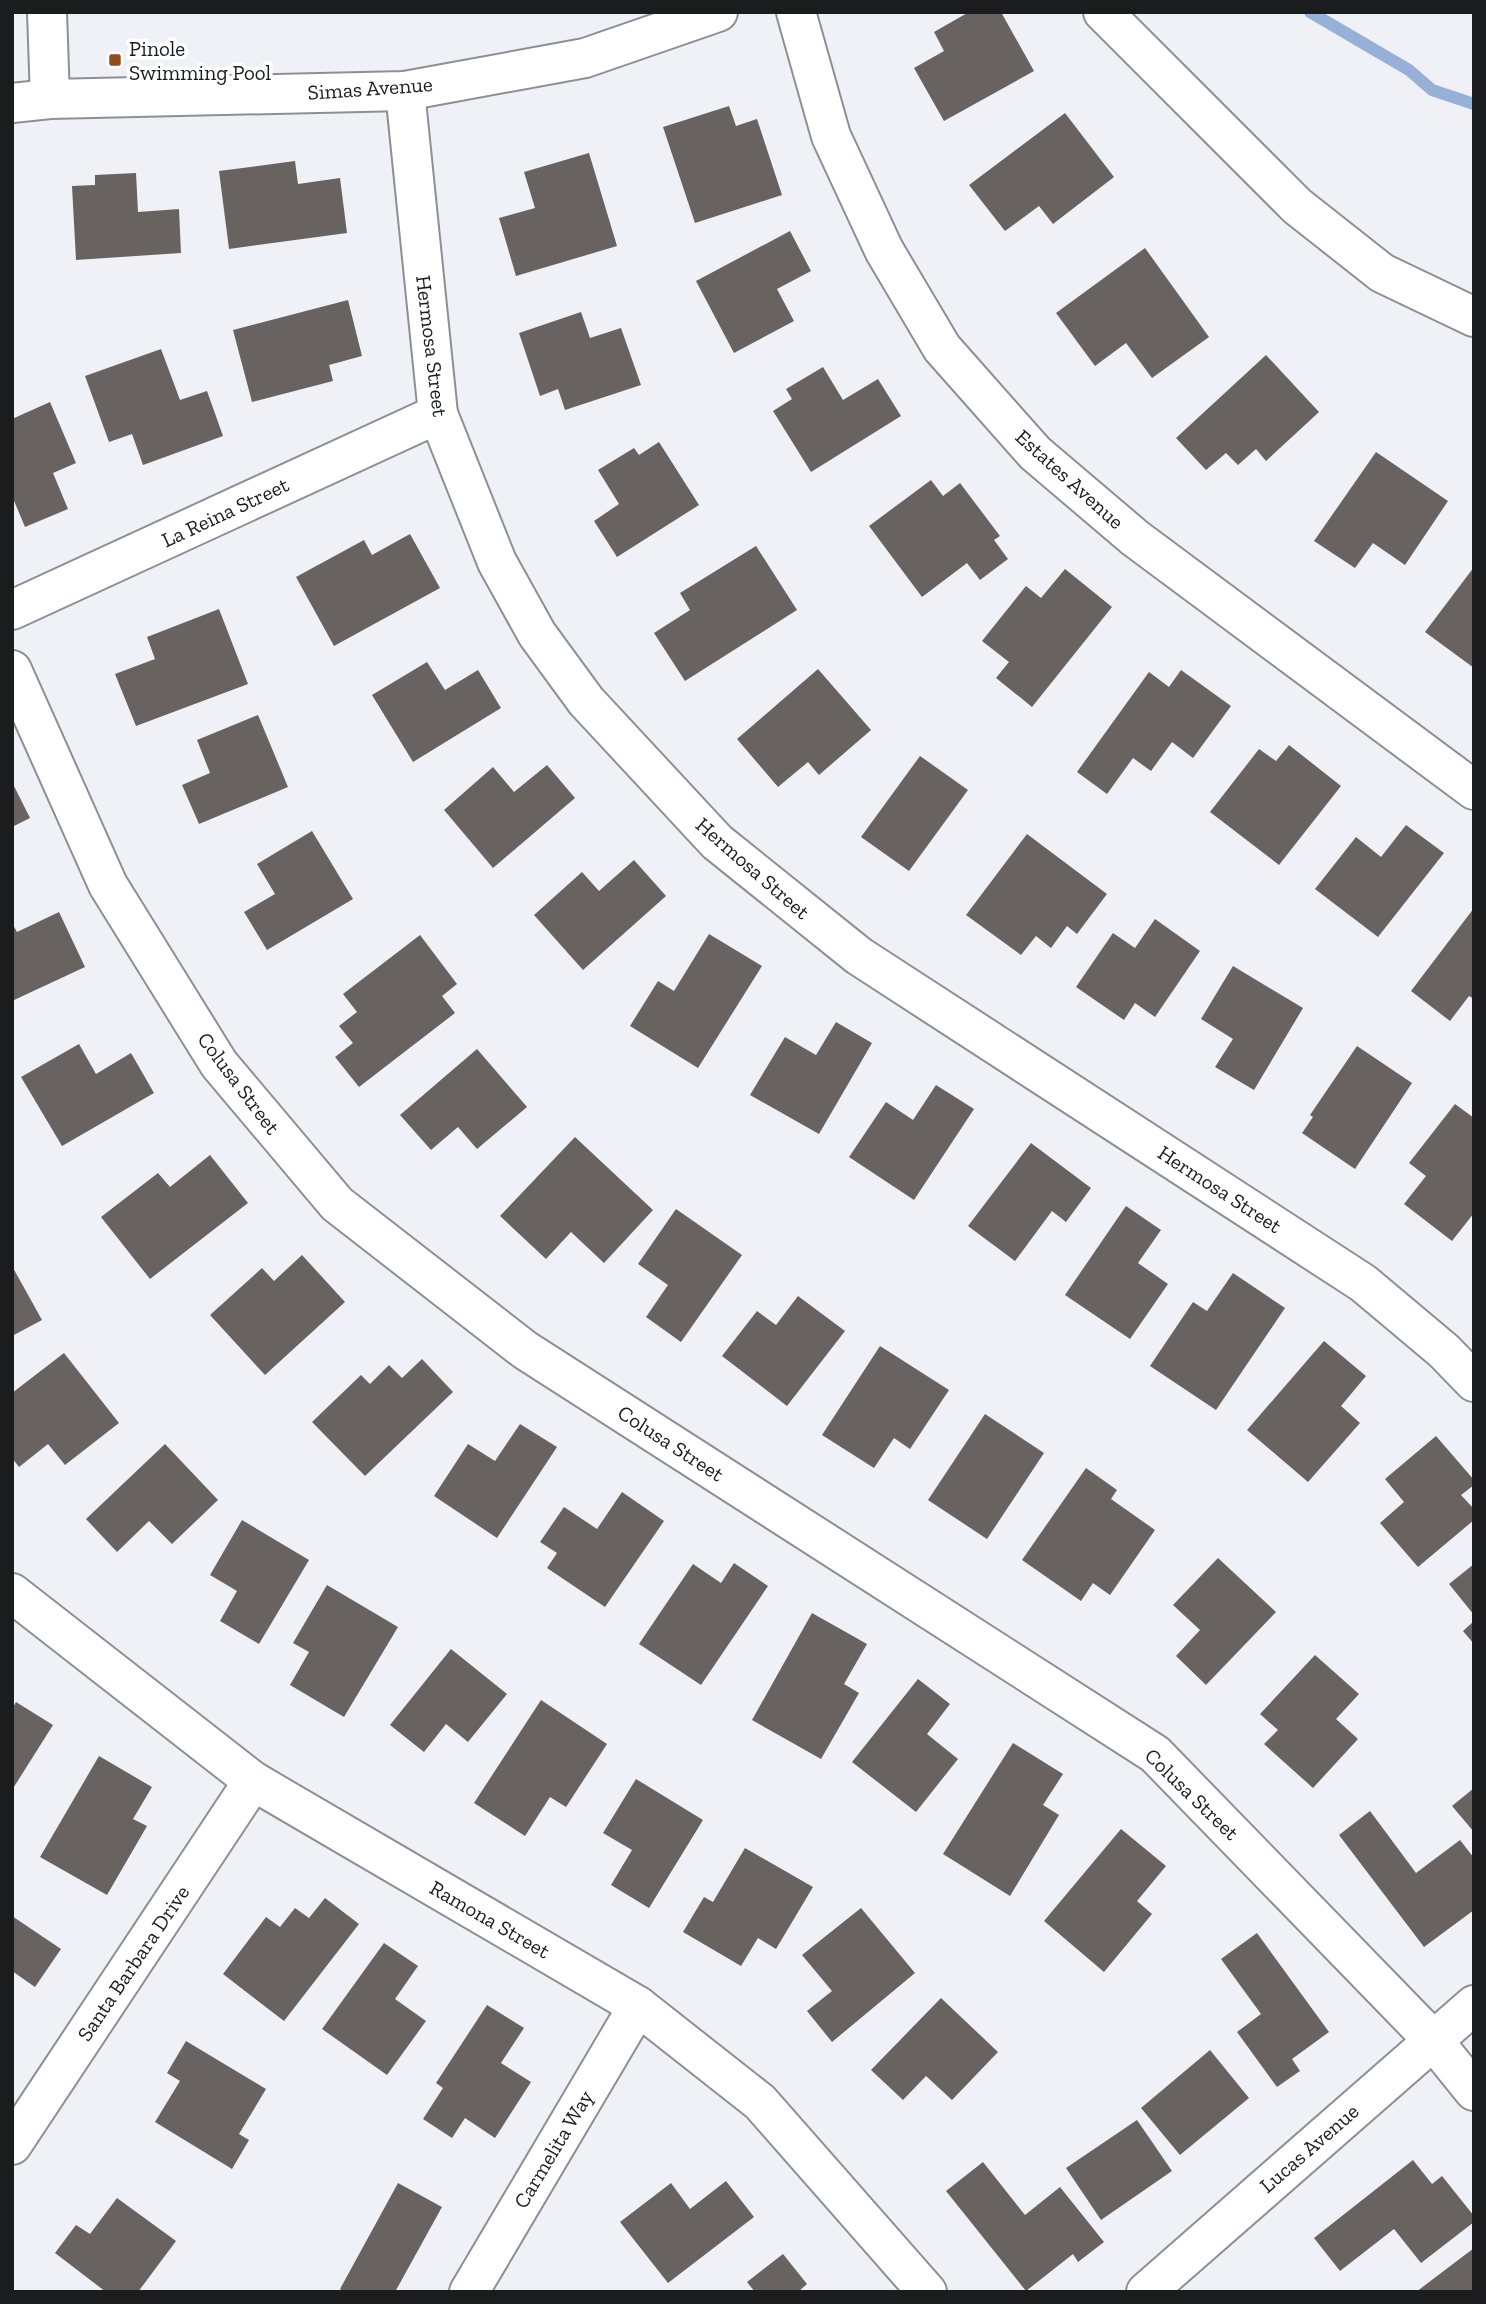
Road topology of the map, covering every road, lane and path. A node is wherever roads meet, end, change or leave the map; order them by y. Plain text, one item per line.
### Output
1 (47, 12) edge
2 (718, 12) edge
3 (796, 12) edge
4 (1103, 12) edge
5 (405, 91) junction
6 (50, 99) junction
7 (12, 103) edge
8 (1474, 317) edge
9 (438, 414) junction
10 (12, 610) edge
11 (12, 670) edge
12 (1474, 790) edge
13 (1474, 1382) edge
14 (12, 1594) edge
15 (253, 1781) junction
16 (1474, 2005) edge
17 (638, 2006) junction
18 (1433, 2039) junction
19 (1474, 2091) edge
20 (12, 2145) edge
21 (469, 2292) edge
22 (927, 2292) edge
23 (1146, 2292) edge

1 - 6 street
2 - 5 street, Simas Avenue
3 - 12 street, Estates Avenue
4 - 8 street
5 - 6 street, Simas Avenue
5 - 9 street, Hermosa Street
6 - 7 street, Simas Avenue
9 - 10 street, La Reina Street
9 - 13 street, Hermosa Street
11 - 18 street, Colusa Street
14 - 15 street, Ramona Street
15 - 17 street, Ramona Street
15 - 20 street, Santa Barbara Drive
16 - 18 street, Lucas Avenue
17 - 21 street, Carmelita Way
17 - 22 street, Ramona Street
18 - 19 street, Colusa Street
18 - 23 street, Lucas Avenue

